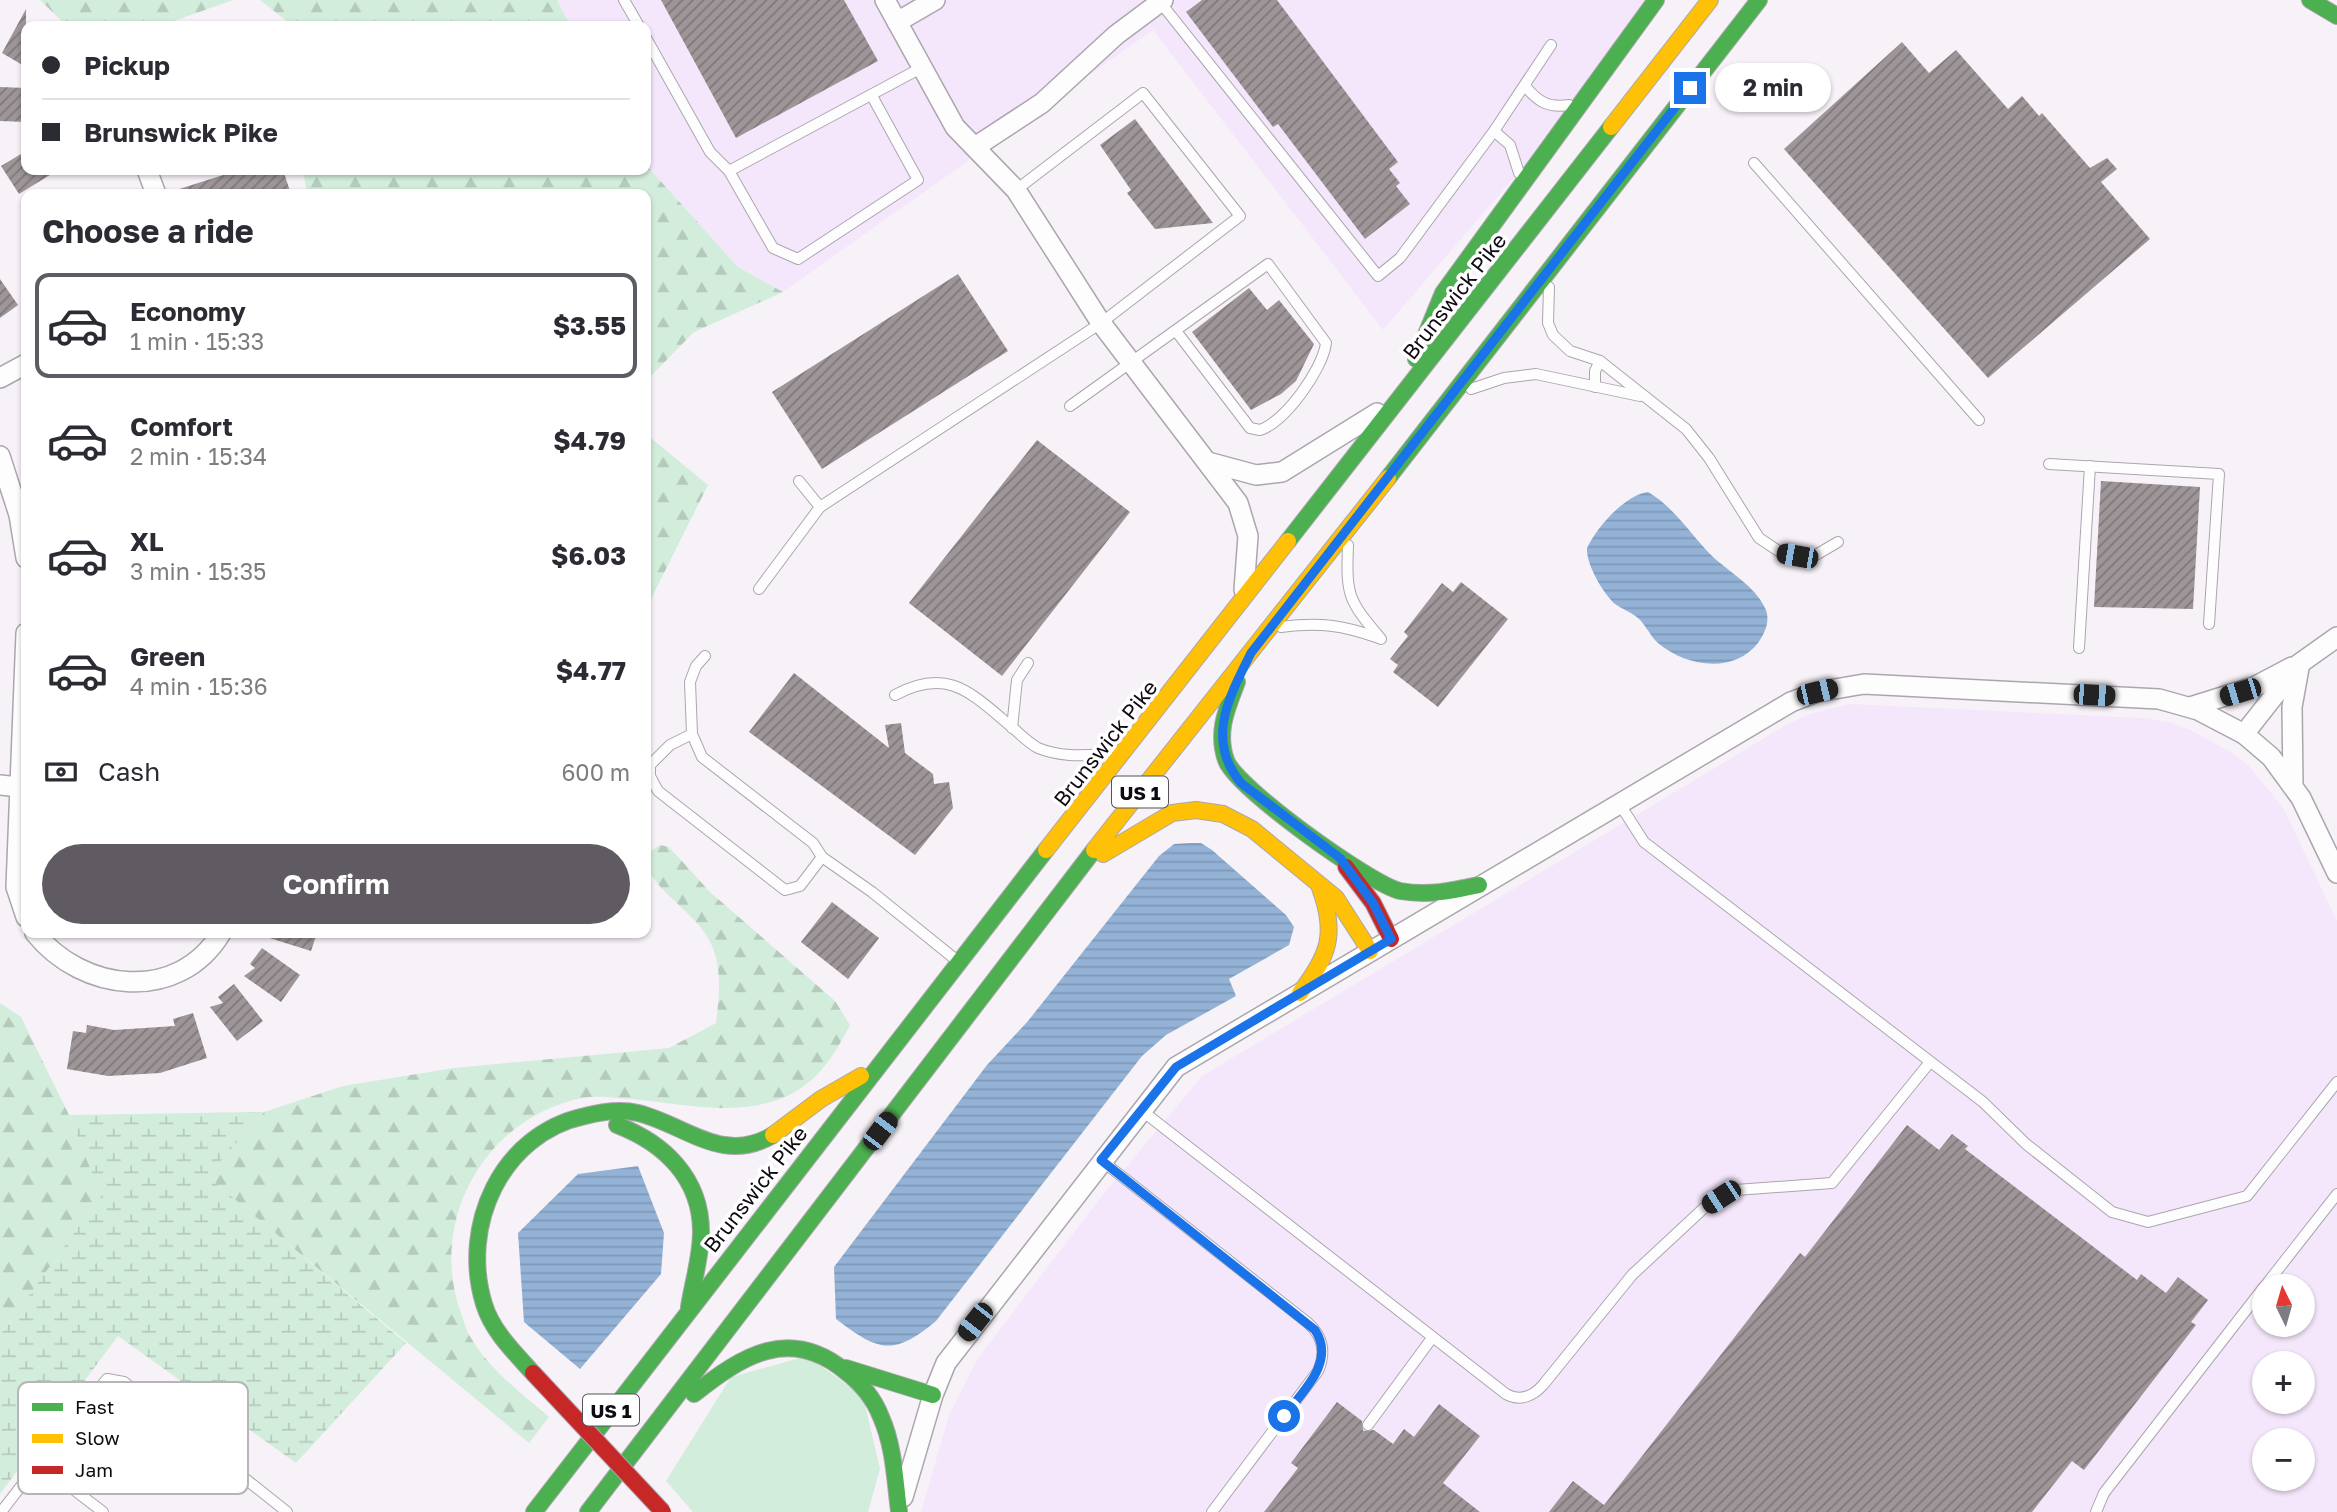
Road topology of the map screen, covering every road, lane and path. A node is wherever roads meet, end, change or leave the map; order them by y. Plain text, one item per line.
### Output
1 (624, 0) edge
2 (885, 0) edge
3 (935, 0) edge
4 (1656, 0) edge
5 (1710, 0) edge
6 (1759, 0) edge
7 (2311, 0) edge
8 (1161, 1) edge
9 (2337, 16) edge
10 (636, 21) edge
11 (897, 22) junction
12 (1551, 45) dead end
13 (651, 47) edge
14 (921, 68) junction
15 (1525, 86) junction
16 (1588, 94) junction
17 (872, 96) junction
18 (1494, 131) junction
19 (975, 147) junction
20 (1754, 163) dead end
21 (729, 171) junction
22 (1016, 190) junction
23 (1516, 193) junction
24 (1552, 265) junction
25 (1101, 323) junction
26 (1176, 331) junction
27 (1600, 360) junction
28 (1132, 364) junction
29 (21, 367) edge
30 (0, 378) edge
31 (1595, 387) junction
32 (1401, 397) junction
33 (1450, 397) junction
34 (1642, 397) junction
35 (1070, 405) dead end
36 (1979, 420) dead end
37 (0, 456) edge
38 (1208, 462) junction
39 (2049, 464) dead end
40 (2090, 466) junction
41 (799, 481) dead end
42 (820, 507) junction
43 (21, 528) edge
44 (1348, 530) junction
45 (1838, 542) dead end
46 (759, 589) dead end
47 (1242, 602) junction
48 (2209, 624) dead end
49 (1270, 629) junction
50 (2337, 637) edge
51 (2080, 648) dead end
52 (1251, 653) junction
53 (705, 656) dead end
54 (1028, 663) dead end
55 (2299, 664) junction
56 (21, 682) edge
57 (895, 695) dead end
58 (2190, 707) junction
59 (1012, 728) junction
60 (692, 734) junction
61 (2244, 734) junction
62 (1124, 754) junction
63 (651, 764) edge
64 (651, 778) edge
65 (2293, 785) junction
66 (10, 786) edge
67 (1619, 803) junction
68 (822, 857) junction
69 (1340, 858) junction
70 (1080, 870) junction
71 (2337, 873) edge
72 (1318, 882) junction
73 (1479, 885) junction
74 (21, 902) edge
75 (39, 938) edge
76 (216, 938) edge
77 (1391, 939) junction
78 (1370, 951) junction
79 (960, 963) junction
80 (1300, 993) junction
81 (1930, 1062) junction
82 (881, 1064) junction
83 (2337, 1082) edge
84 (1141, 1109) junction
85 (556, 1126) junction
86 (1101, 1160) junction
87 (2337, 1194) edge
88 (2275, 1274) edge
89 (2252, 1304) edge
90 (689, 1308) junction
91 (1432, 1338) junction
92 (841, 1366) junction
93 (105, 1382) edge
94 (124, 1382) edge
95 (933, 1395) junction
96 (1368, 1425) dead end
97 (648, 1434) junction
98 (248, 1481) edge
99 (18, 1491) edge
100 (80, 1494) edge
101 (1, 1512) edge
102 (103, 1512) edge
103 (287, 1512) edge
104 (534, 1512) edge
105 (588, 1512) edge
106 (663, 1512) edge
107 (899, 1512) edge
108 (1212, 1512) edge
109 (2096, 1512) edge

1 - 10 lane
2 - 11 street
3 - 11 street
4 - 16 highway
5 - 32 highway, Brunswick Pike / US 1
6 - 24 highway, US 1
7 - 9 highway
8 - 18 lane
8 - 19 street
11 - 14 street
12 - 15 lane
13 - 21 lane
14 - 17 lane
14 - 19 street
15 - 16 lane
15 - 18 lane
16 - 23 highway
17 - 21 lane
17 - 21 lane
18 - 23 lane
19 - 22 street
20 - 36 lane
22 - 25 street
22 - 25 lane
23 - 32 highway
24 - 27 lane
24 - 33 highway, US 1
25 - 28 street
25 - 42 lane
26 - 26 lane
26 - 28 lane
27 - 31 lane
27 - 34 lane
28 - 35 lane
28 - 38 street
29 - 30 street
31 - 33 lane
31 - 34 lane
32 - 38 street
32 - 47 highway, Brunswick Pike / US 1
33 - 44 highway, US 1
34 - 45 lane
37 - 43 street
38 - 47 street
39 - 40 lane
40 - 48 lane
40 - 51 lane
41 - 42 lane
42 - 46 lane
44 - 49 highway, US 1
44 - 49 lane
47 - 62 highway, Brunswick Pike / US 1
49 - 52 highway, US 1
50 - 55 street
52 - 69 highway
52 - 70 highway, US 1
53 - 60 lane
54 - 59 lane
55 - 58 street
55 - 61 street
55 - 65 street
56 - 66 street
57 - 59 lane
58 - 61 street
58 - 67 street
59 - 62 lane
60 - 63 lane
60 - 68 lane
61 - 65 street
62 - 79 highway, Brunswick Pike / US 1
64 - 68 lane
65 - 71 street
66 - 74 street
67 - 73 street
67 - 81 lane
68 - 79 lane
69 - 73 highway
69 - 77 highway
70 - 72 highway
70 - 97 highway, US 1
72 - 78 highway
72 - 80 highway
73 - 77 street
75 - 76 street
77 - 78 street
78 - 80 street
79 - 82 highway, Brunswick Pike / US 1
80 - 84 street
81 - 83 lane
81 - 91 lane
82 - 85 highway
82 - 90 highway, Brunswick Pike / US 1
84 - 86 street
84 - 91 lane
85 - 90 highway
85 - 106 highway, bridge
86 - 95 street
86 - 108 lane
87 - 88 lane
89 - 109 lane
90 - 104 highway, Brunswick Pike / US 1
91 - 96 lane
92 - 95 highway
92 - 97 highway
92 - 107 highway
93 - 94 lane
95 - 107 street
97 - 105 highway, US 1
98 - 103 lane
99 - 101 lane
100 - 102 lane

